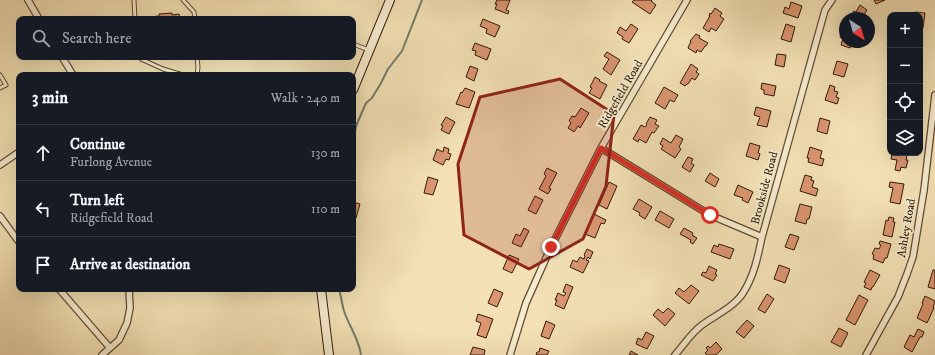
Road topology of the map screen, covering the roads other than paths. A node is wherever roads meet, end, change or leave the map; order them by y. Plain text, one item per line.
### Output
1 (28, 0) edge
2 (134, 0) edge
3 (183, 0) edge
4 (390, 0) edge
5 (687, 0) edge
6 (832, 0) edge
7 (37, 16) edge
8 (135, 16) edge
9 (195, 16) edge
10 (356, 45) edge
11 (369, 50) junction
12 (64, 60) edge
13 (143, 60) edge
14 (197, 60) edge
15 (71, 72) edge
16 (172, 72) edge
17 (197, 72) edge
18 (0, 75) edge
19 (356, 82) edge
20 (0, 88) edge
21 (935, 95) edge
22 (601, 148) junction
23 (16, 154) edge
24 (0, 165) edge
25 (0, 216) edge
26 (762, 237) junction
27 (16, 238) edge
28 (62, 292) edge
29 (129, 292) edge
30 (321, 292) edge
31 (110, 348) junction
32 (102, 355) edge
33 (329, 355) edge
34 (510, 355) edge
35 (675, 355) edge
36 (866, 355) edge

1 - 7 street
2 - 8 lane
3 - 9 lane
4 - 11 main road
5 - 22 street, Ridgefield Road
6 - 26 street, Brookside Road
10 - 11 lane
11 - 19 main road
12 - 15 street
13 - 16 lane
14 - 17 lane
18 - 20 lane
21 - 36 street, Ashley Road
22 - 26 street
22 - 34 street, Ridgefield Road
23 - 24 street
25 - 27 street
26 - 35 street, Brookside Road
28 - 31 street
29 - 31 street
30 - 33 main road
31 - 32 street

